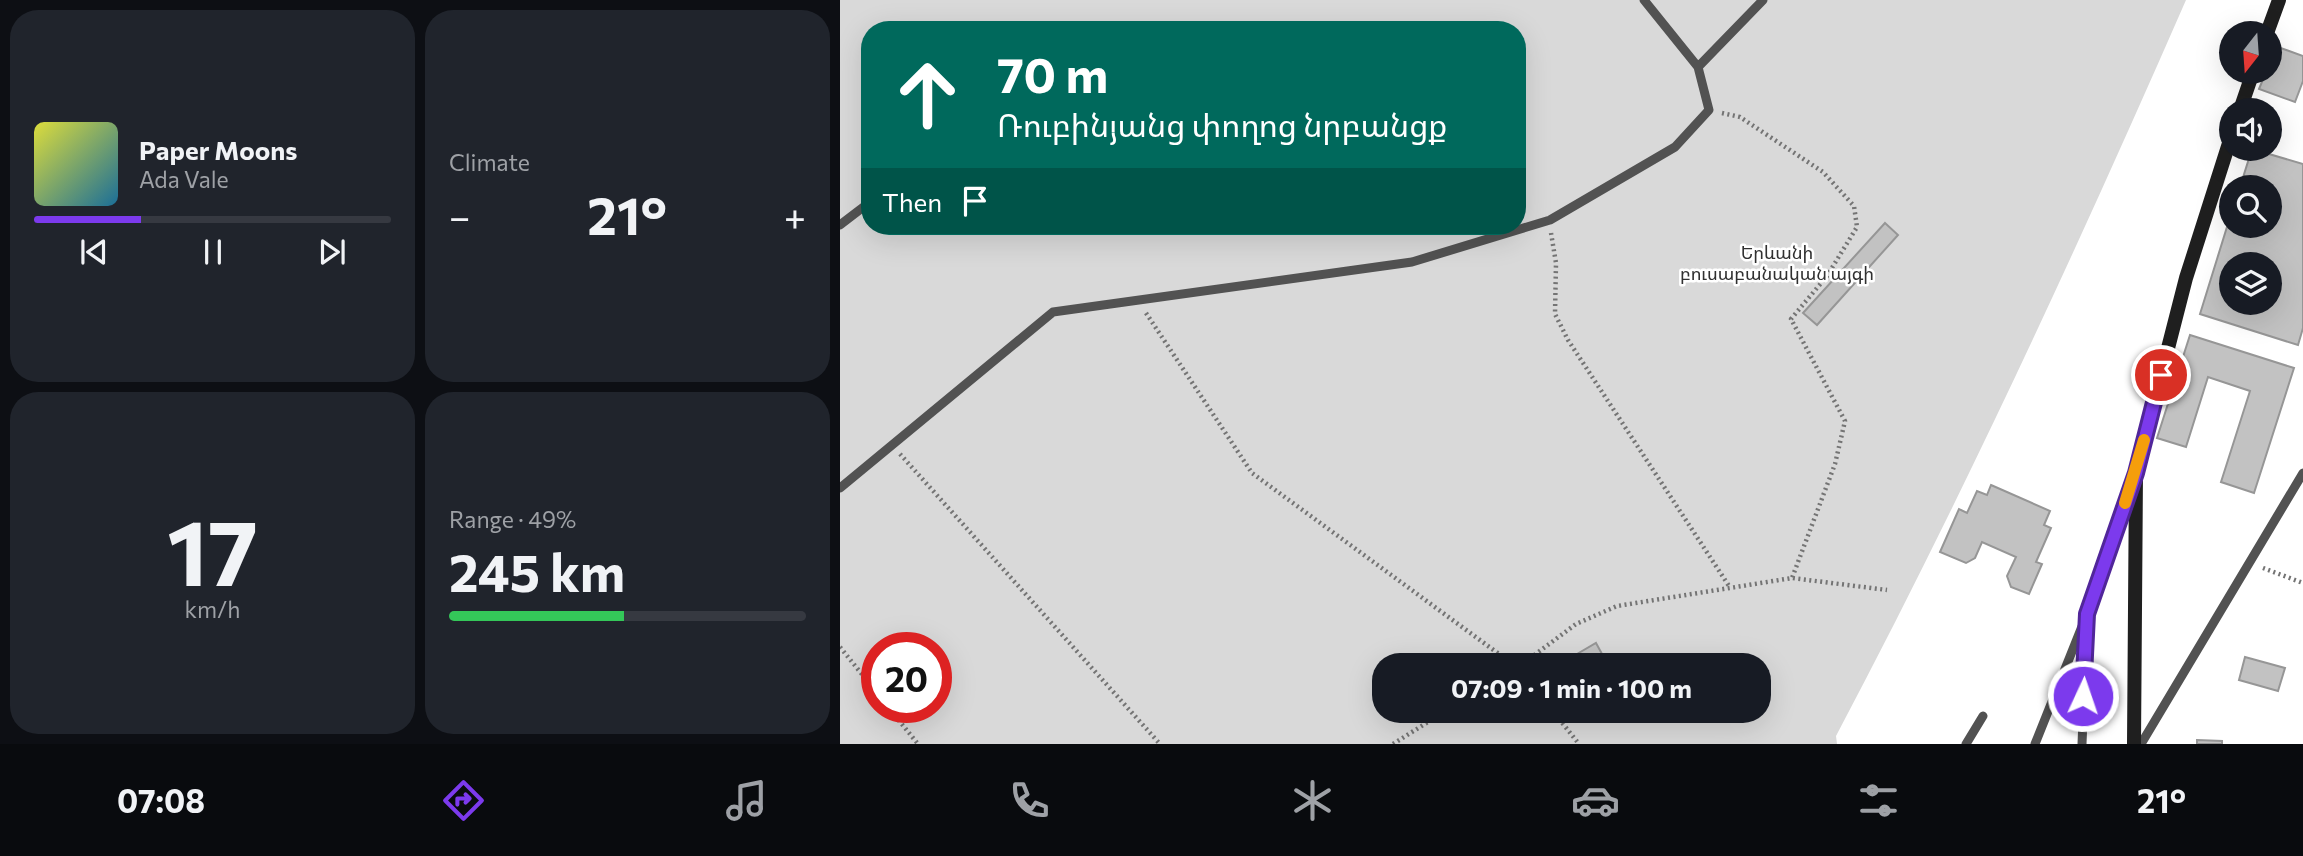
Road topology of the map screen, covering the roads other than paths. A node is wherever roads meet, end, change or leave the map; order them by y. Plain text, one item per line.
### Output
1 (1644, 0) edge
2 (1763, 0) edge
3 (2279, 0) edge
4 (2271, 21) edge
5 (1698, 67) junction
6 (2223, 161) edge
7 (861, 209) edge
8 (840, 225) edge
9 (1526, 227) edge
10 (1501, 235) edge
11 (2136, 473) junction
12 (2303, 473) edge
13 (840, 488) edge
14 (2087, 614) junction
15 (1983, 716) dead end
16 (1966, 744) edge
17 (2035, 744) edge
18 (2082, 744) edge
19 (2134, 744) edge
20 (2141, 744) edge

1 - 5 lane
2 - 5 lane
3 - 4 street
5 - 9 lane
6 - 11 street
7 - 8 lane
10 - 13 lane
11 - 14 lane
11 - 19 street
12 - 20 lane
14 - 17 lane
14 - 18 lane
15 - 16 lane

